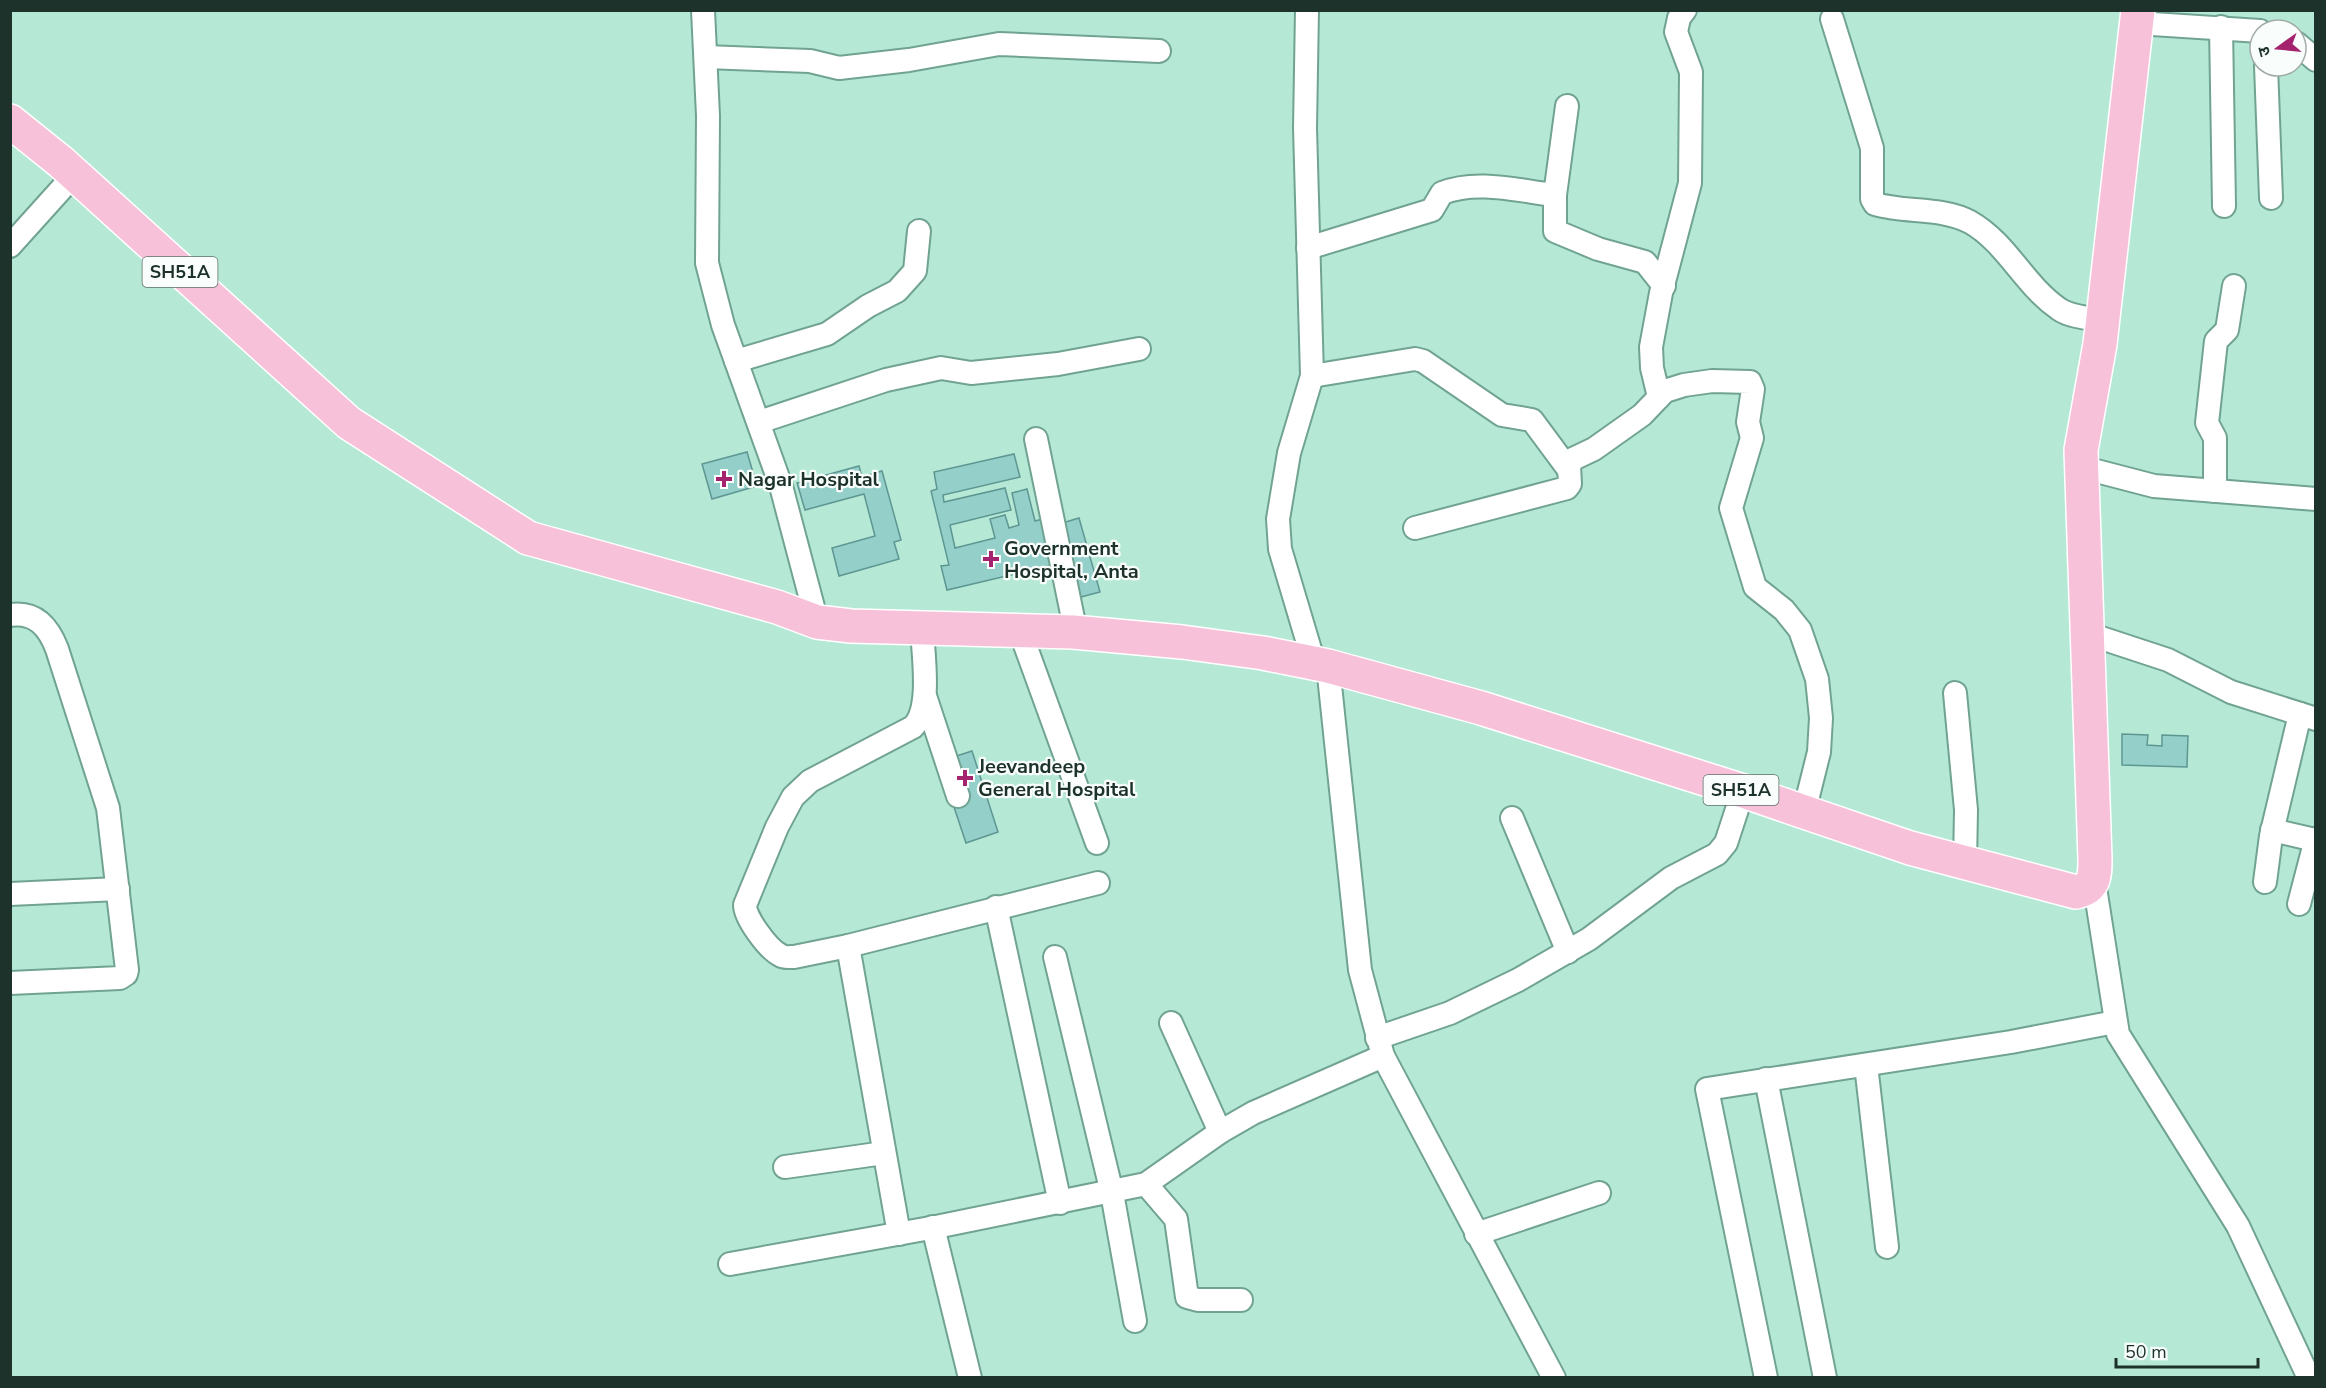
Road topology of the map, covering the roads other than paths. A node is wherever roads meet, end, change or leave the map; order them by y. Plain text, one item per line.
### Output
1 (703, 10) edge
2 (1307, 10) edge
3 (1685, 10) edge
4 (2137, 17) edge
5 (1832, 19) dead end
6 (2222, 27) junction
7 (2248, 30) edge
8 (1159, 51) dead end
9 (706, 57) junction
10 (2266, 78) edge
11 (1567, 106) dead end
12 (10, 121) edge
13 (74, 175) junction
14 (1555, 195) junction
15 (2271, 198) dead end
16 (2224, 206) dead end
17 (919, 231) dead end
18 (10, 246) edge
19 (1308, 248) junction
20 (1664, 286) junction
21 (2234, 286) dead end
22 (2103, 320) junction
23 (1139, 349) dead end
24 (736, 361) junction
25 (1312, 376) junction
26 (1659, 397) junction
27 (759, 422) junction
28 (1036, 440) dead end
29 (2081, 467) junction
30 (1569, 470) junction
31 (2215, 491) junction
32 (2316, 499) edge
33 (1415, 528) dead end
34 (10, 615) edge
35 (817, 622) junction
36 (922, 629) junction
37 (1020, 631) junction
38 (1076, 633) junction
39 (2086, 633) junction
40 (1321, 665) junction
41 (1955, 693) dead end
42 (925, 696) junction
43 (2308, 717) edge
44 (1743, 791) junction
45 (958, 796) dead end
46 (1804, 812) junction
47 (1512, 818) dead end
48 (2272, 830) junction
49 (2315, 840) edge
50 (1097, 843) dead end
51 (1965, 863) junction
52 (2094, 881) junction
53 (2265, 882) dead end
54 (1098, 883) dead end
55 (118, 889) junction
56 (10, 894) edge
57 (2299, 904) dead end
58 (996, 907) junction
59 (848, 946) junction
60 (1568, 952) junction
61 (1054, 957) dead end
62 (10, 983) edge
63 (1171, 1023) dead end
64 (2115, 1023) junction
65 (1380, 1047) junction
66 (1866, 1065) junction
67 (1766, 1079) junction
68 (1220, 1132) junction
69 (884, 1153) junction
70 (785, 1167) dead end
71 (1146, 1184) junction
72 (1112, 1193) junction
73 (1599, 1193) dead end
74 (1060, 1203) junction
75 (933, 1227) junction
76 (899, 1234) junction
77 (1476, 1234) junction
78 (1887, 1247) dead end
79 (730, 1264) dead end
80 (1241, 1300) dead end
81 (1135, 1321) dead end
82 (970, 1377) edge
83 (1554, 1377) edge
84 (1766, 1377) edge
85 (1825, 1377) edge
86 (2309, 1377) edge

1 - 9 street
2 - 19 street
3 - 20 street
4 - 6 street
4 - 22 main road
5 - 22 street
6 - 7 street
6 - 16 street
8 - 9 street
9 - 24 street
10 - 15 street
11 - 14 street
12 - 13 main road, SH51A
13 - 18 street
13 - 35 main road, SH51A
14 - 19 street
14 - 20 street
17 - 24 street
19 - 25 street
20 - 26 street
21 - 31 street
22 - 29 main road
23 - 27 street
24 - 27 street
25 - 30 street
25 - 40 street
26 - 30 street
26 - 46 street
27 - 35 street
28 - 38 street
29 - 31 street
29 - 39 main road
30 - 33 street
31 - 32 street
34 - 55 street
35 - 36 main road, SH51A
36 - 37 main road, SH51A
36 - 42 street
37 - 38 main road, SH51A
37 - 50 street
38 - 40 main road, SH51A
39 - 43 street
39 - 52 main road
40 - 44 main road, SH51A
40 - 65 street
41 - 51 street
42 - 45 street
42 - 59 street
43 - 48 street
44 - 46 main road, SH51A
44 - 60 street
46 - 51 main road, SH51A
47 - 60 street
48 - 49 street
48 - 53 street
49 - 57 street
51 - 52 main road, SH51A
52 - 64 street
54 - 58 street
55 - 56 street
55 - 62 street
58 - 59 street
58 - 74 street
59 - 69 street
60 - 65 street
61 - 72 street
63 - 68 street
64 - 66 street
64 - 86 street
65 - 68 street
65 - 77 street
66 - 67 street
66 - 78 street
67 - 84 street
67 - 85 street
68 - 71 street
69 - 70 street
69 - 76 street
71 - 72 street
71 - 80 street
72 - 74 street
72 - 81 street
73 - 77 street
74 - 75 street
75 - 76 street
75 - 82 street
76 - 79 street
77 - 83 street

